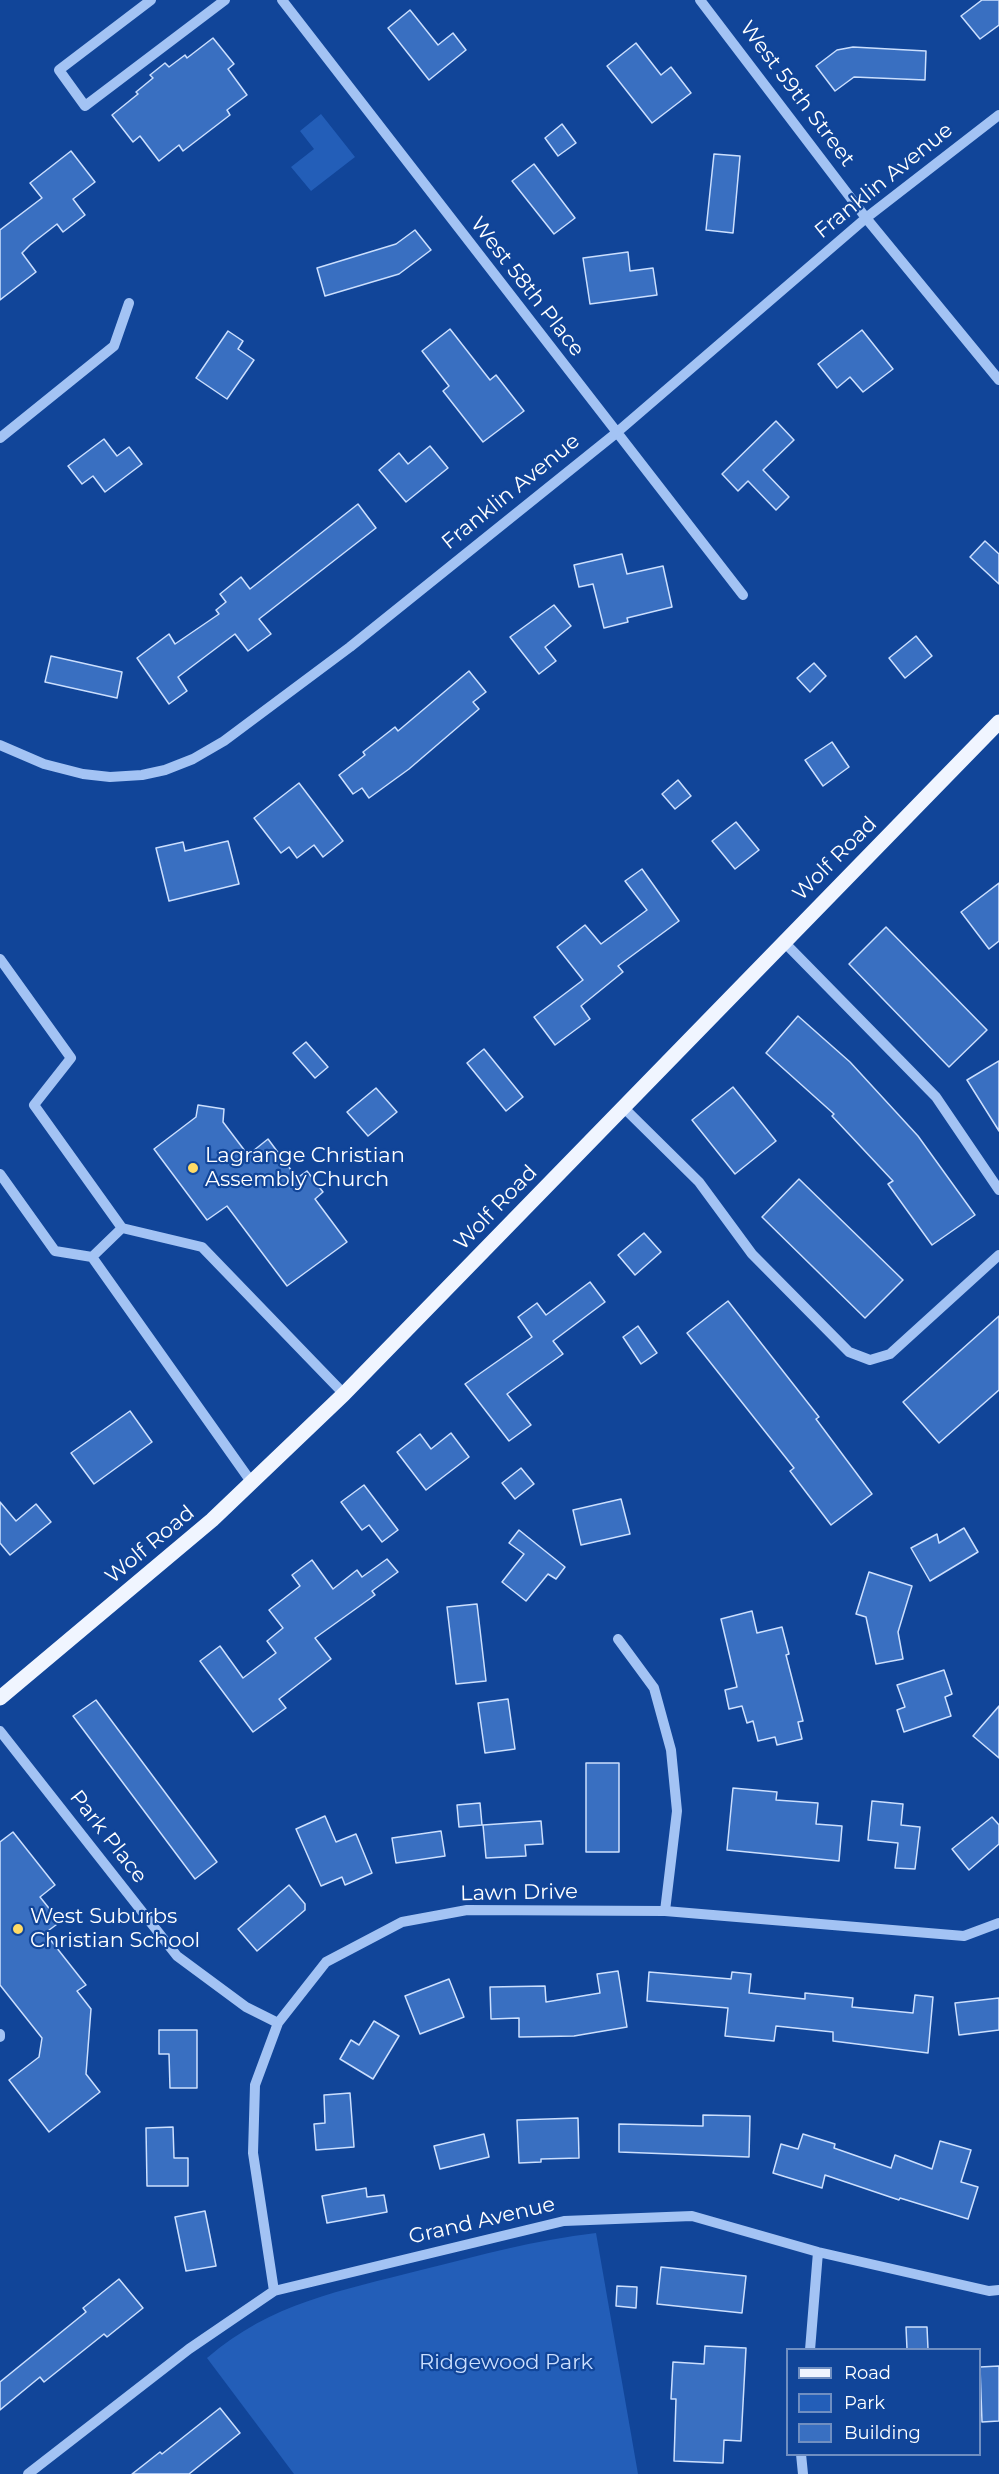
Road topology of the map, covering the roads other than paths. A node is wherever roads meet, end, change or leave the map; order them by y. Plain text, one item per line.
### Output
1 (151, 0) edge
2 (225, 0) edge
3 (282, 0) edge
4 (700, 0) edge
5 (999, 115) edge
6 (866, 218) junction
7 (129, 303) dead end
8 (999, 380) edge
9 (615, 434) junction
10 (0, 438) edge
11 (743, 595) dead end
12 (999, 722) edge
13 (0, 746) edge
14 (783, 941) junction
15 (0, 959) edge
16 (623, 1107) junction
17 (0, 1174) edge
18 (999, 1190) edge
19 (122, 1228) junction
20 (999, 1254) edge
21 (92, 1257) junction
22 (344, 1394) junction
23 (252, 1483) junction
24 (618, 1639) dead end
25 (0, 1698) edge
26 (0, 1731) edge
27 (665, 1911) junction
28 (999, 1923) edge
29 (278, 2023) junction
30 (818, 2252) junction
31 (999, 2290) edge
32 (274, 2291) junction
33 (810, 2348) edge
34 (801, 2456) edge
35 (28, 2474) edge
36 (803, 2474) edge

1 - 2 street
3 - 9 street, West 58th Place
4 - 6 street, West 59th Street
5 - 6 street, Franklin Avenue
6 - 8 street, West 59th Street
6 - 9 street, Franklin Avenue
7 - 10 street
9 - 11 street, West 58th Place
9 - 13 street, Franklin Avenue
12 - 14 main road, Wolf Road
14 - 16 main road, Wolf Road
14 - 18 street
15 - 19 street
16 - 20 street
16 - 22 main road, Wolf Road
17 - 21 street
19 - 21 street
19 - 22 street
21 - 23 street
22 - 23 main road, Wolf Road
23 - 25 main road, Wolf Road
24 - 27 street
26 - 29 street, Park Place
27 - 28 street, Lawn Drive
27 - 29 street, Lawn Drive
29 - 32 street, Lawn Drive
30 - 31 street, Grand Avenue
30 - 32 street, Grand Avenue
30 - 33 street
32 - 35 street, Grand Avenue
34 - 36 street

